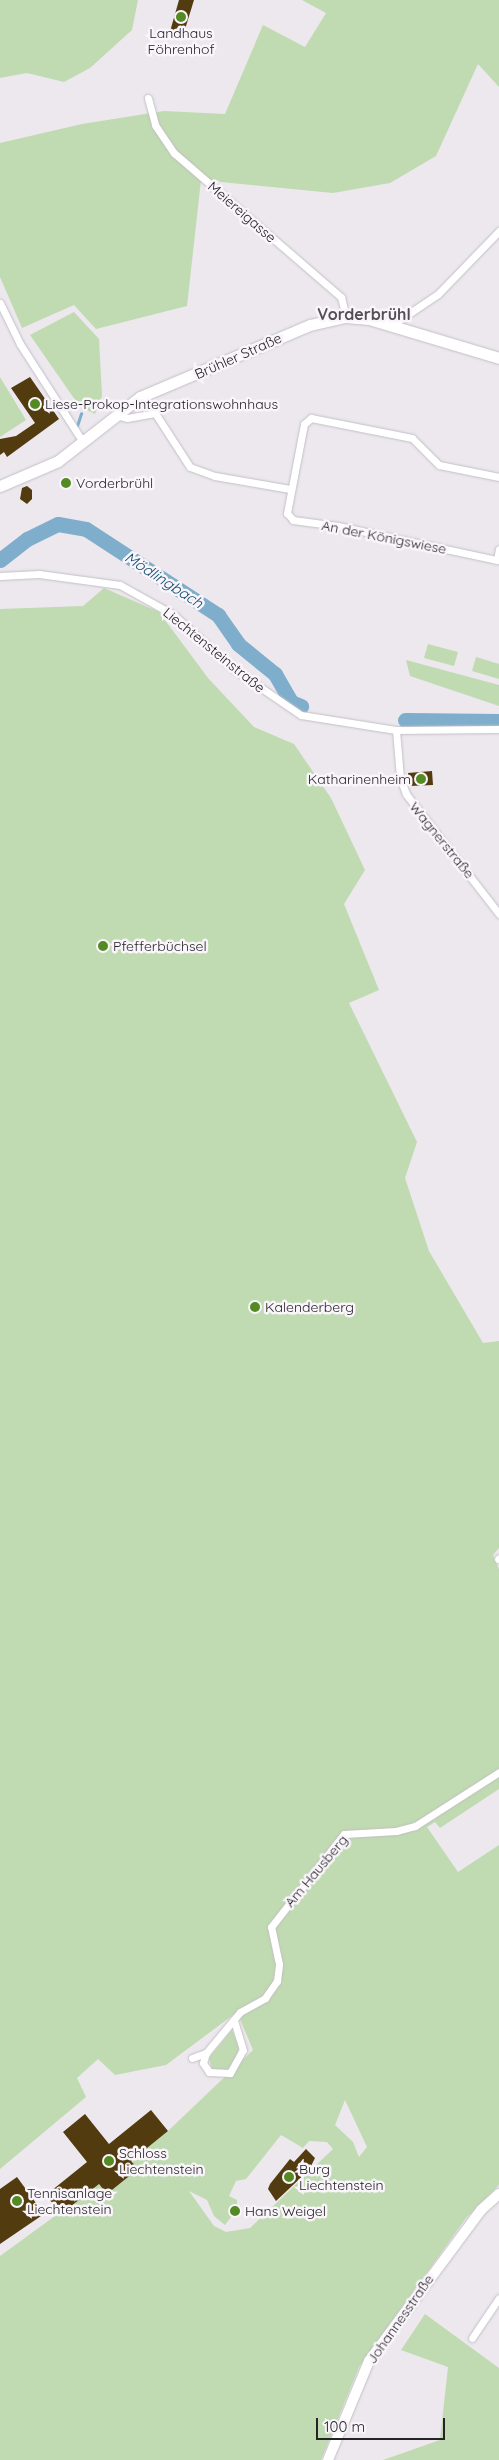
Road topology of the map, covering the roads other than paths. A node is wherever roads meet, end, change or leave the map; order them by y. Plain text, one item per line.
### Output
1 (148, 98) dead end
2 (499, 231) edge
3 (0, 302) edge
4 (346, 318) junction
5 (392, 324) junction
6 (499, 358) edge
7 (115, 414) junction
8 (83, 442) junction
9 (499, 477) edge
10 (0, 486) edge
11 (290, 489) junction
12 (499, 548) edge
13 (0, 576) edge
14 (499, 728) edge
15 (396, 730) junction
16 (499, 914) edge
17 (499, 1772) edge
18 (234, 2021) junction
19 (206, 2053) junction
20 (192, 2058) dead end
21 (499, 2194) edge
22 (499, 2298) edge
23 (472, 2338) dead end
24 (328, 2460) edge

1 - 4 street, Meiereigasse
2 - 5 street
3 - 8 street
4 - 5 main road, Brühler Straße
4 - 7 main road, Brühler Straße
5 - 6 main road, Brühler Straße
7 - 8 main road, Brühler Straße
7 - 11 street
8 - 10 main road, Brühler Straße
9 - 11 street, An der Königswiese
11 - 12 street, An der Königswiese
13 - 15 street, Liechtensteinstraße
14 - 15 street, Liechtensteinstraße
15 - 16 street, Wagnerstraße
17 - 18 street, Am Hausberg
18 - 19 street, Am Hausberg
18 - 19 street
19 - 20 street, Am Hausberg
21 - 24 main road, Johannesstraße
22 - 23 street

